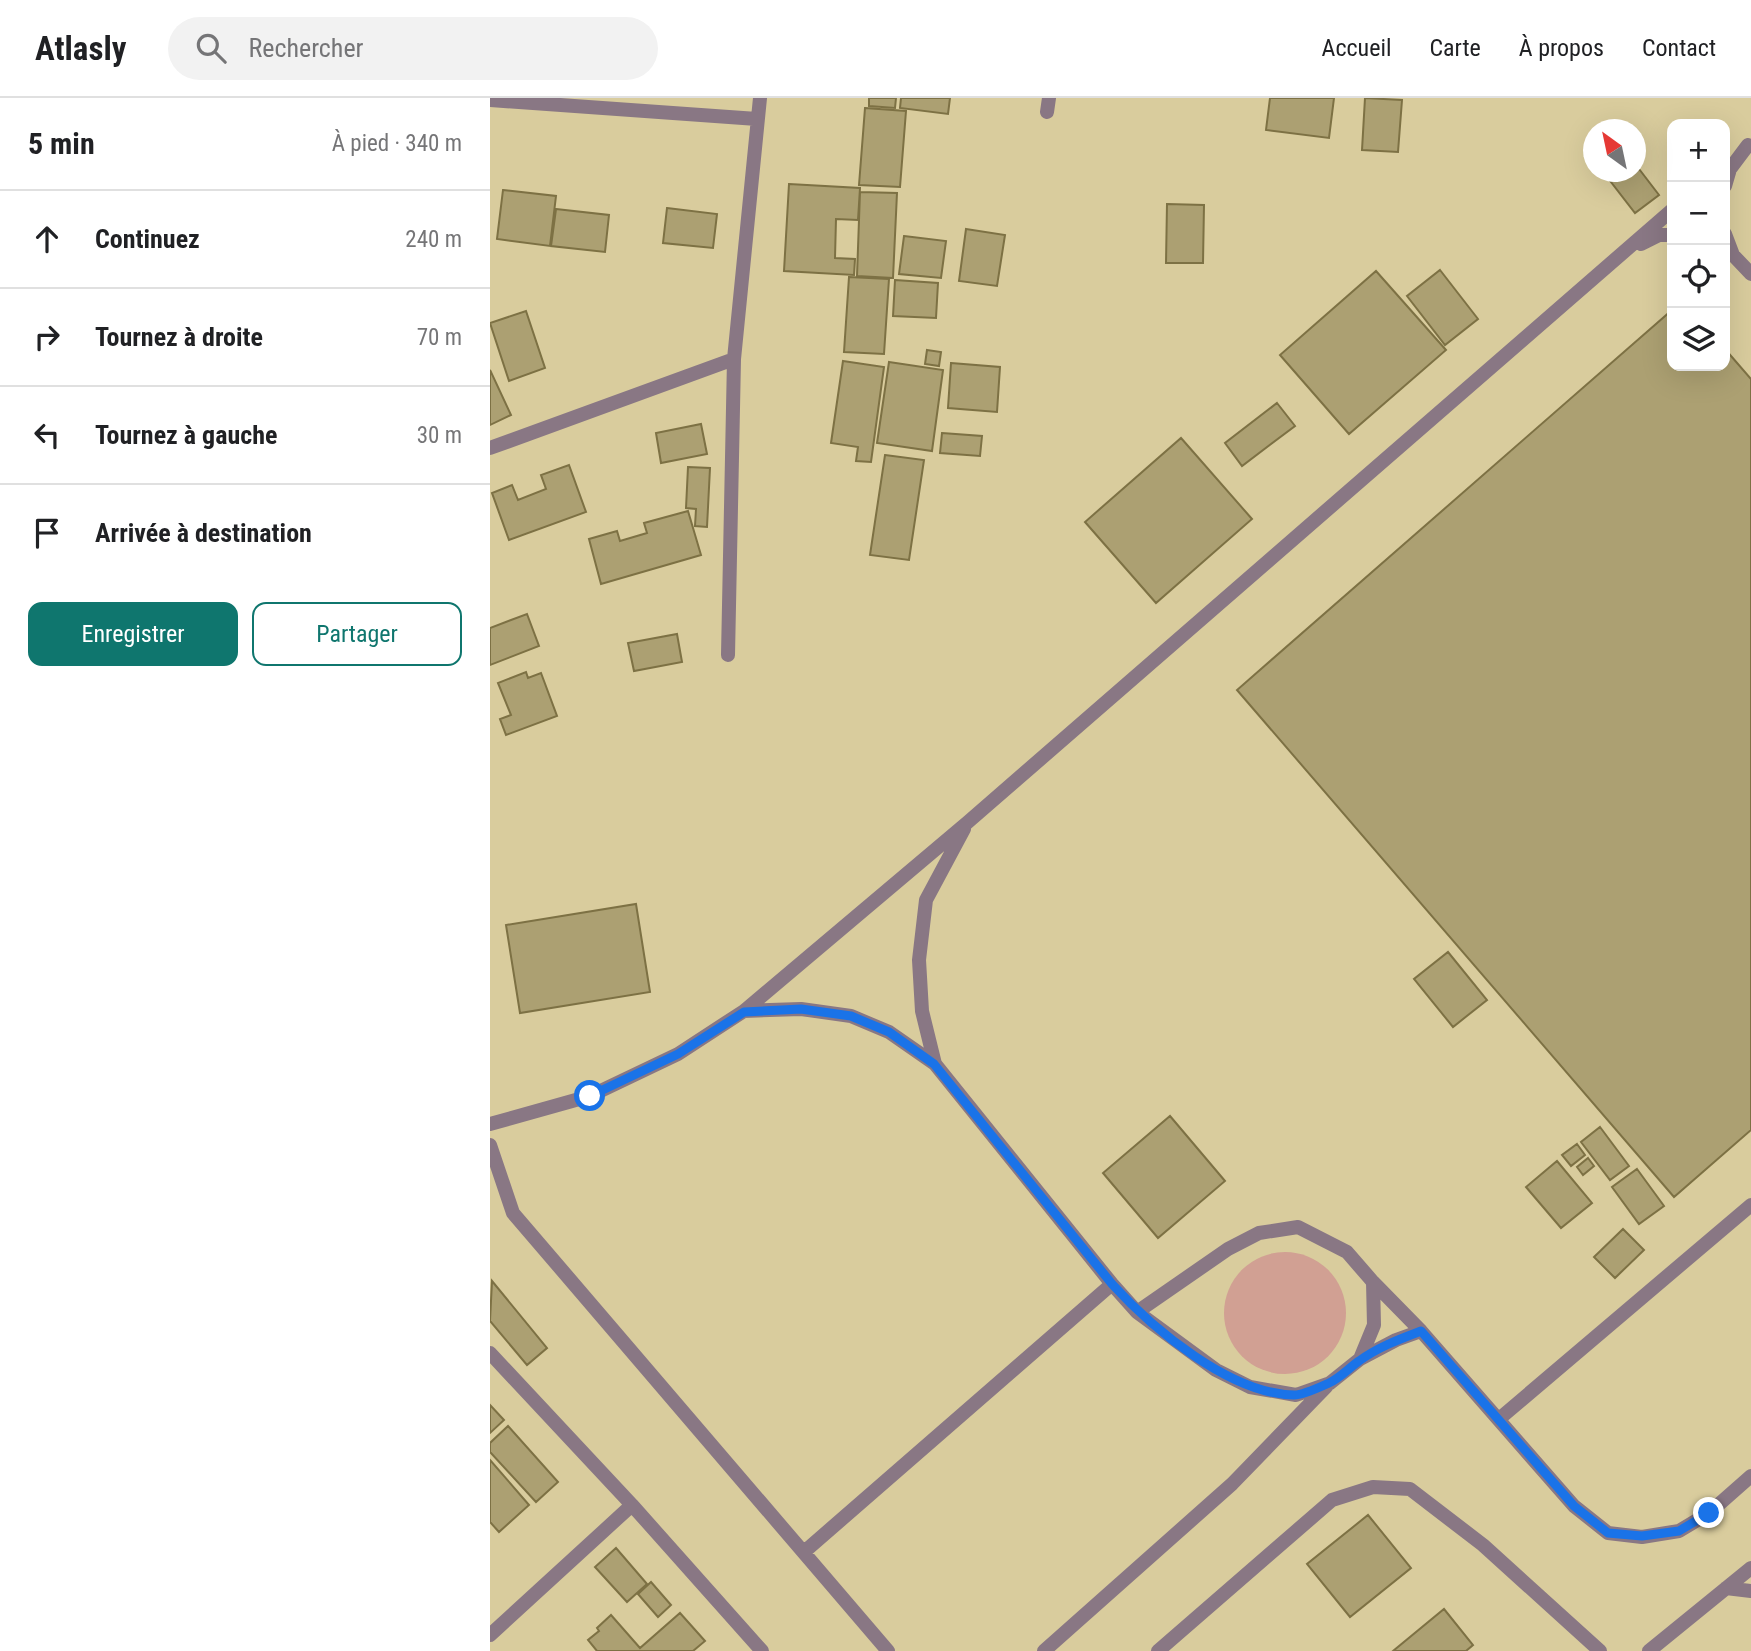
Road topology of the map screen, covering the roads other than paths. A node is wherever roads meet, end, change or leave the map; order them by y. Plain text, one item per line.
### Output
1 (760, 98) edge
2 (490, 100) edge
3 (757, 119) junction
4 (1750, 145) edge
5 (1730, 161) edge
6 (1726, 182) edge
7 (1667, 214) edge
8 (1667, 235) edge
9 (1623, 252) junction
10 (1730, 253) edge
11 (1751, 275) edge
12 (734, 359) junction
13 (490, 449) edge
14 (728, 655) dead end
15 (968, 822) junction
16 (744, 1012) junction
17 (934, 1064) junction
18 (490, 1124) edge
19 (490, 1145) edge
20 (1751, 1205) edge
21 (1373, 1282) junction
22 (1112, 1284) junction
23 (1137, 1312) junction
24 (1421, 1331) junction
25 (490, 1353) edge
26 (1360, 1359) junction
27 (1331, 1382) junction
28 (1499, 1419) junction
29 (1751, 1476) edge
30 (632, 1505) junction
31 (804, 1552) junction
32 (1751, 1569) edge
33 (1726, 1588) junction
34 (1751, 1591) edge
35 (490, 1635) edge
36 (1597, 1650) edge
37 (762, 1651) edge
38 (888, 1651) edge
39 (1044, 1651) edge
40 (1158, 1651) edge
41 (1650, 1651) edge

1 - 3 street
2 - 3 street
3 - 12 street
4 - 5 street
4 - 6 street
7 - 9 street
8 - 9 street
9 - 15 street
10 - 11 street
12 - 13 street
12 - 14 street
15 - 16 street
15 - 17 street
16 - 17 street
16 - 18 street
17 - 22 street
19 - 31 street
20 - 28 street
21 - 23 street
21 - 24 street
21 - 26 street
22 - 23 street
22 - 31 street
23 - 27 street
24 - 26 street
24 - 28 street
25 - 30 street
26 - 27 street
27 - 39 street
28 - 29 street
30 - 35 street
30 - 37 street
31 - 38 street
32 - 33 street
33 - 34 street
33 - 41 street
36 - 40 street

